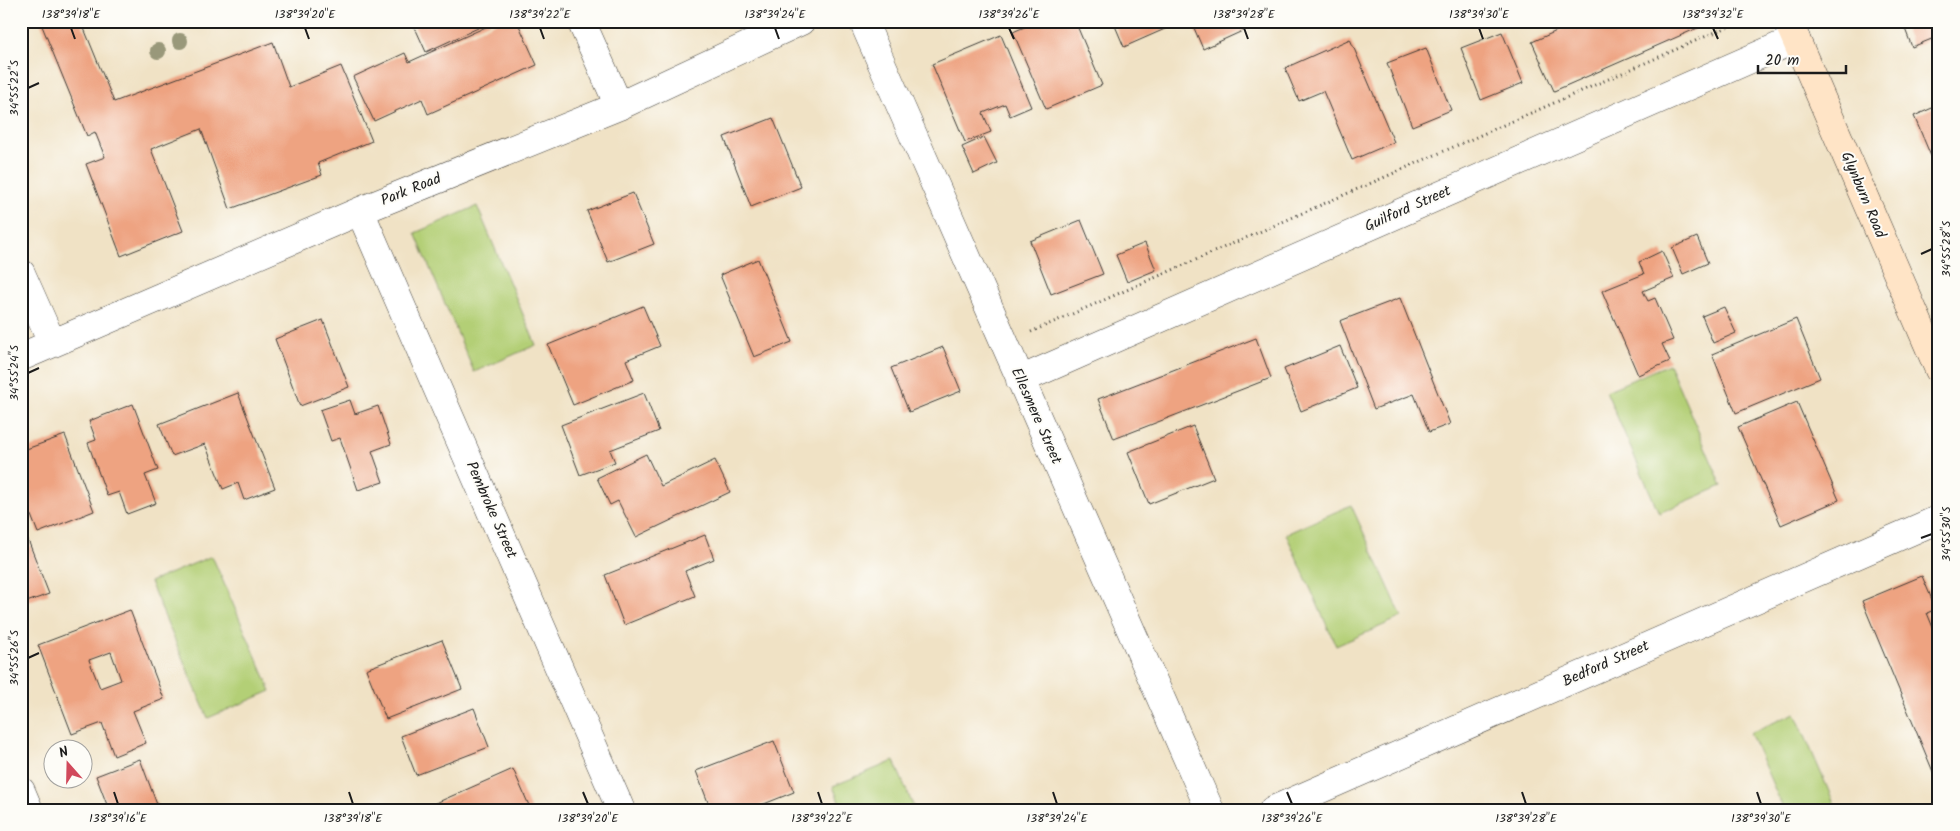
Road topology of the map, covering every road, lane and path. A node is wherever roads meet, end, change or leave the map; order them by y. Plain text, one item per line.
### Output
1 (581, 21) edge
2 (801, 21) edge
3 (863, 21) edge
4 (1742, 21) edge
5 (1792, 30) edge
6 (618, 106) junction
7 (360, 211) junction
8 (21, 273) edge
9 (1030, 333) dead end
10 (52, 343) junction
11 (21, 357) edge
12 (1939, 370) edge
13 (1020, 380) junction
14 (1939, 519) edge
15 (21, 791) edge
16 (29, 810) edge
17 (621, 810) edge
18 (1210, 810) edge
19 (1273, 810) edge

1 - 6 street
2 - 6 street, Park Road
3 - 13 street, Ellesmere Street
4 - 9 path
5 - 12 main road, Glynburn Road
5 - 13 street, Guilford Street
6 - 7 street, Park Road
7 - 10 street, Park Road
7 - 17 street, Pembroke Street
8 - 10 street
10 - 11 street, Park Road
13 - 18 street, Ellesmere Street
14 - 19 street, Bedford Street
15 - 16 street

